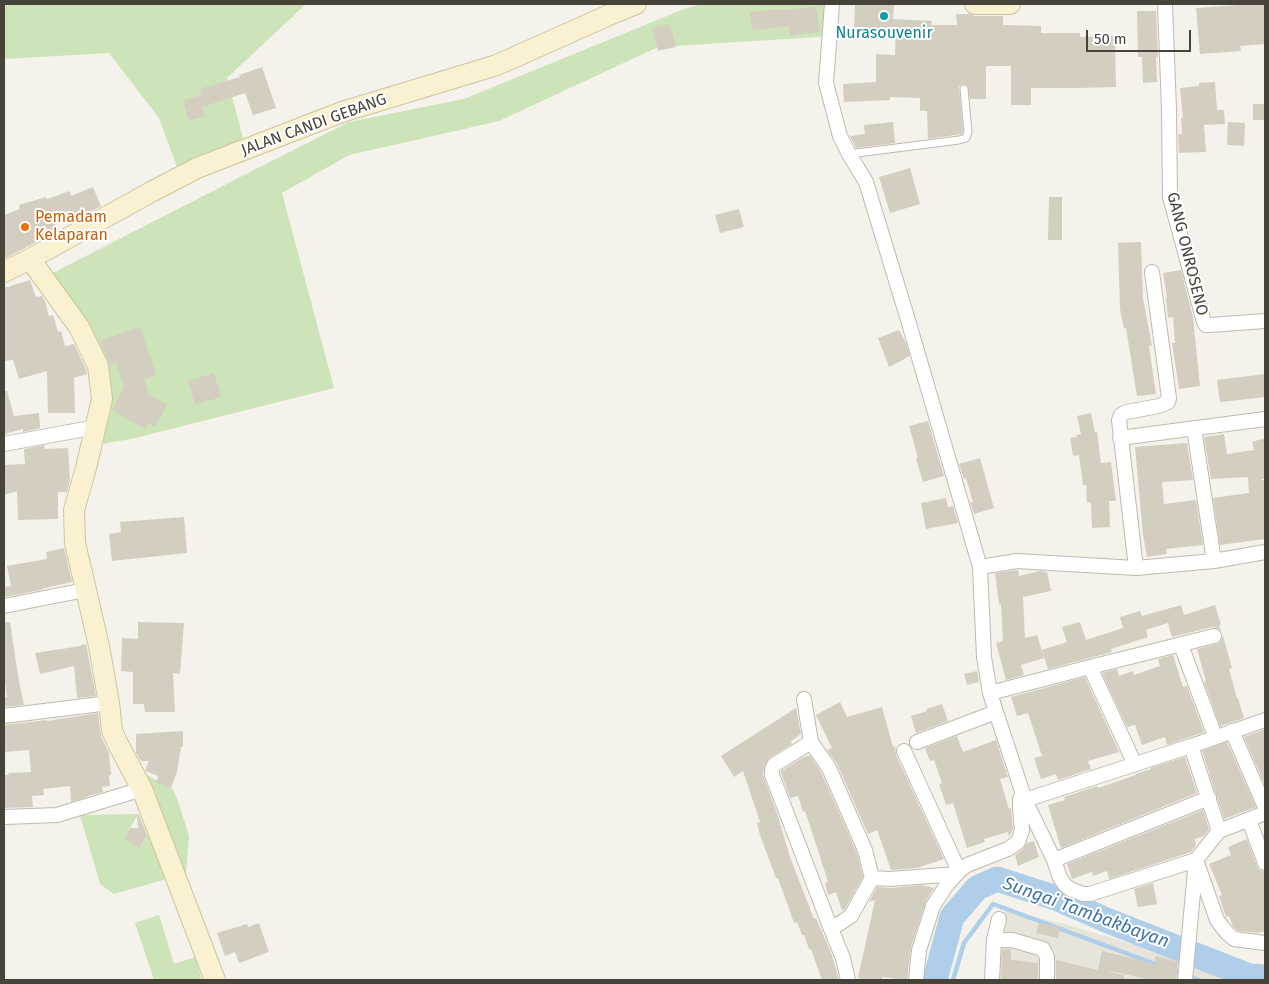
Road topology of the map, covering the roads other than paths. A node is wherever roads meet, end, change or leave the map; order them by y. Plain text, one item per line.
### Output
1 (636, 4) edge
2 (832, 4) edge
3 (975, 4) edge
4 (1010, 4) edge
5 (1165, 4) edge
6 (964, 89) dead end
7 (849, 154) junction
8 (30, 260) junction
9 (4, 272) edge
10 (1152, 272) dead end
11 (1265, 321) edge
12 (1265, 419) edge
13 (96, 427) junction
14 (1194, 428) junction
15 (1120, 438) junction
16 (4, 444) edge
17 (1265, 552) edge
18 (1214, 561) junction
19 (980, 567) junction
20 (1136, 568) junction
21 (85, 590) junction
22 (4, 606) edge
23 (1214, 636) dead end
24 (1181, 645) junction
25 (1090, 667) junction
26 (990, 693) junction
27 (804, 699) dead end
28 (109, 703) junction
29 (996, 712) junction
30 (4, 716) edge
31 (1265, 720) edge
32 (1212, 728) dead end
33 (1232, 731) junction
34 (811, 742) junction
35 (917, 742) dead end
36 (1191, 746) junction
37 (904, 751) dead end
38 (1131, 756) dead end
39 (142, 790) junction
40 (1024, 796) junction
41 (1209, 798) junction
42 (1265, 807) edge
43 (1265, 814) edge
44 (4, 817) edge
45 (1249, 820) junction
46 (1220, 831) junction
47 (1054, 860) junction
48 (1196, 860) junction
49 (1265, 863) edge
50 (958, 872) junction
51 (872, 878) junction
52 (999, 919) dead end
53 (831, 929) junction
54 (994, 940) junction
55 (1265, 943) edge
56 (1185, 978) edge
57 (215, 980) edge
58 (848, 980) edge
59 (916, 980) edge
60 (992, 980) edge
61 (1047, 980) edge

1 - 8 street, JALAN CANDI GEBANG
2 - 7 street
3 - 4 street
5 - 11 street, GANG ONROSENO
6 - 7 lane
7 - 19 street
8 - 9 street, JALAN CANDI GEBANG
8 - 13 street
10 - 15 street
12 - 14 street
13 - 16 street
13 - 21 street
14 - 15 street
14 - 18 street
15 - 20 street
17 - 18 street
18 - 20 street
19 - 20 street
19 - 26 street
21 - 22 street
21 - 28 street
23 - 24 street
24 - 25 street
24 - 32 street
25 - 26 street
25 - 38 street
26 - 29 street
27 - 34 street
28 - 30 street
28 - 39 street
29 - 35 street
29 - 40 street
31 - 33 street
33 - 36 street
33 - 42 street
34 - 51 street
34 - 53 street
36 - 40 street
36 - 41 street
37 - 50 street
39 - 44 street
39 - 57 street
40 - 47 street
40 - 50 street
41 - 46 street
41 - 47 street
43 - 45 street
45 - 46 street
45 - 49 street
46 - 48 street
47 - 48 street
48 - 55 street
48 - 56 street
50 - 51 street
50 - 59 street
51 - 53 street
52 - 54 street
53 - 58 street
54 - 60 street
54 - 61 street

